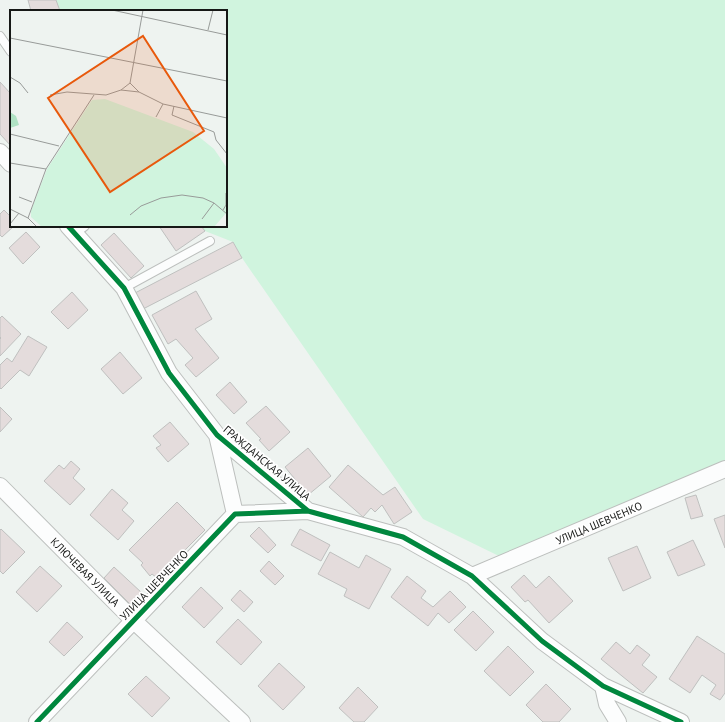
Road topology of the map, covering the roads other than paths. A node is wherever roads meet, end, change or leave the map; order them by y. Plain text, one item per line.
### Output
1 (0, 36) edge
2 (10, 51) edge
3 (0, 152) edge
4 (10, 163) edge
5 (76, 229) edge
6 (210, 241) dead end
7 (124, 288) junction
8 (217, 435) junction
9 (725, 469) edge
10 (0, 486) edge
11 (308, 511) junction
12 (235, 514) junction
13 (472, 576) junction
14 (134, 621) junction
15 (603, 686) junction
16 (37, 722) edge
17 (242, 722) edge
18 (618, 722) edge
19 (681, 722) edge

1 - 2 lane
3 - 4 street
5 - 7 street, ГРАЖДАНСКАЯ УЛИЦА
6 - 7 lane
7 - 8 street, ГРАЖДАНСКАЯ УЛИЦА
8 - 11 street, ГРАЖДАНСКАЯ УЛИЦА
8 - 12 street, ГРАЖДАНСКАЯ УЛИЦА
9 - 13 street, УЛИЦА ШЕВЧЕНКО
10 - 14 street, КЛЮЧЕВАЯ УЛИЦА
11 - 12 street
11 - 13 street, ГРАЖДАНСКАЯ УЛИЦА
12 - 14 street, УЛИЦА ШЕВЧЕНКО
13 - 15 street, ГРАЖДАНСКАЯ УЛИЦА
14 - 16 street, УЛИЦА ШЕВЧЕНКО
14 - 17 street, КЛЮЧЕВАЯ УЛИЦА
15 - 18 street
15 - 19 street, ГРАЖДАНСКАЯ УЛИЦА

